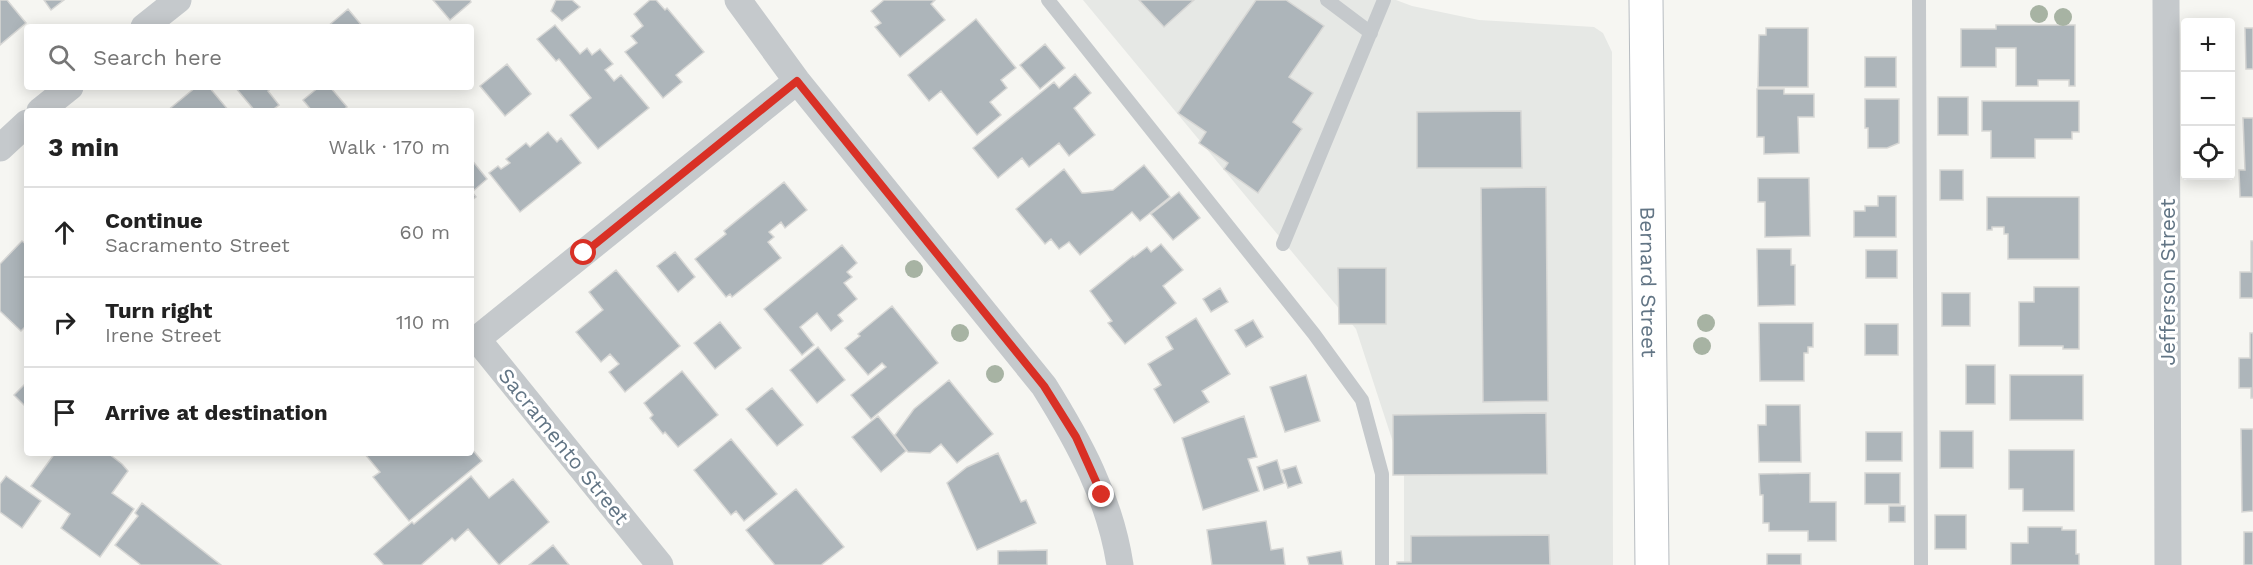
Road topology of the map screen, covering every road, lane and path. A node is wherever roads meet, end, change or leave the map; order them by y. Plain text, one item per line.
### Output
1 (178, 0) edge
2 (738, 0) edge
3 (1048, 0) edge
4 (1327, 0) edge
5 (1384, 0) edge
6 (1646, 0) edge
7 (1919, 0) edge
8 (2166, 0) edge
9 (148, 24) edge
10 (1371, 33) junction
11 (797, 81) junction
12 (66, 90) edge
13 (44, 108) edge
14 (24, 126) edge
15 (0, 148) edge
16 (1283, 244) dead end
17 (660, 565) edge
18 (1120, 565) edge
19 (1382, 565) edge
20 (1652, 565) edge
21 (1921, 565) edge
22 (2168, 565) edge

1 - 9 street
2 - 11 street
3 - 19 lane
4 - 10 lane
5 - 10 lane
6 - 20 street, Bernard Street
7 - 21 lane
8 - 22 street, Jefferson Street
10 - 16 lane
11 - 17 street, Sacramento Street
11 - 18 street
12 - 13 street
14 - 15 street

